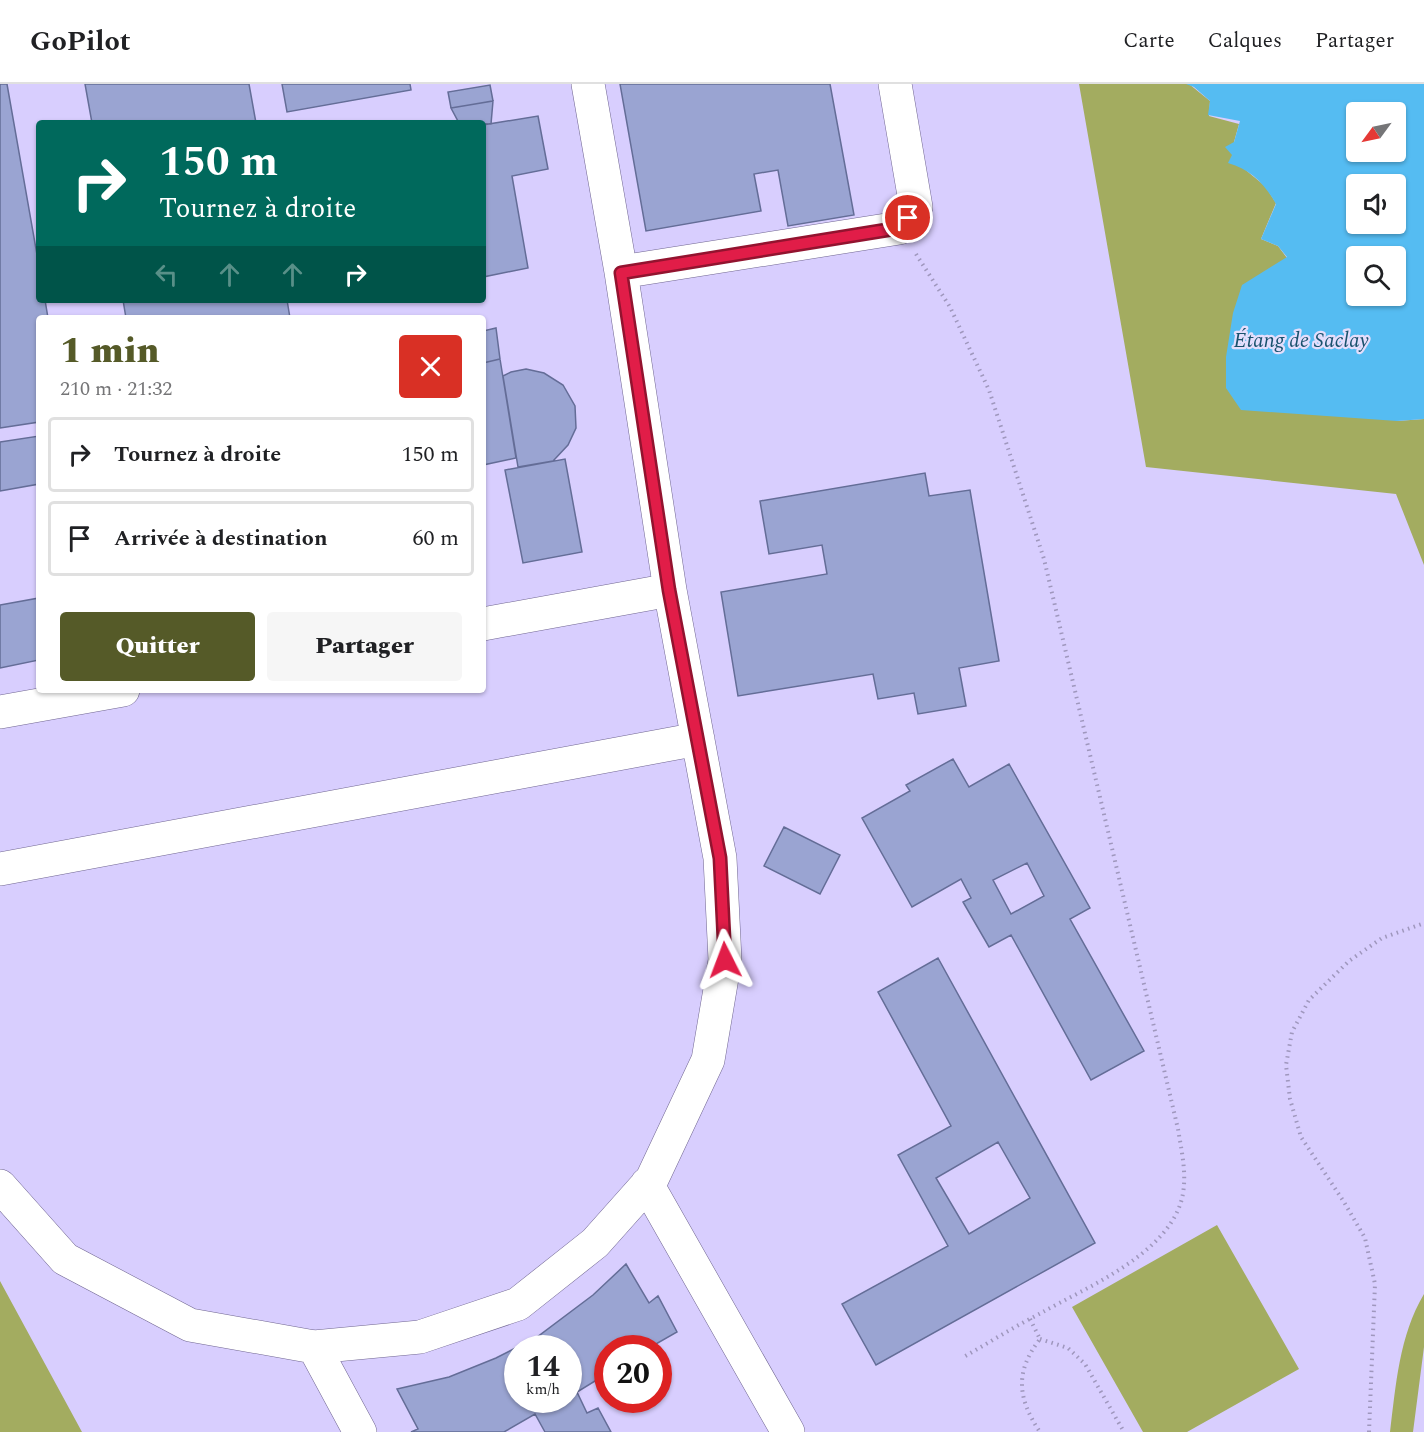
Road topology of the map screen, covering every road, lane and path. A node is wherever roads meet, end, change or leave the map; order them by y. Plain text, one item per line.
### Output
1 (588, 84) edge
2 (895, 84) edge
3 (899, 228) junction
4 (621, 273) junction
5 (669, 590) junction
6 (486, 623) edge
7 (106, 693) edge
8 (0, 712) edge
9 (698, 739) junction
10 (0, 869) edge
11 (1422, 924) dead end
12 (647, 1184) junction
13 (0, 1186) edge
14 (1030, 1318) junction
15 (1040, 1339) junction
16 (314, 1347) junction
17 (962, 1358) dead end
18 (360, 1432) edge
19 (788, 1432) edge
20 (1040, 1432) edge
21 (1124, 1432) edge
22 (1369, 1432) edge

1 - 4 lane
2 - 3 lane
3 - 4 lane
3 - 14 path
4 - 5 lane
5 - 6 lane
5 - 9 lane
7 - 8 lane
9 - 10 lane
9 - 12 lane
11 - 22 path
12 - 16 lane
12 - 19 lane
13 - 16 lane
14 - 15 path
14 - 17 path
15 - 20 path
15 - 21 path
16 - 18 lane

